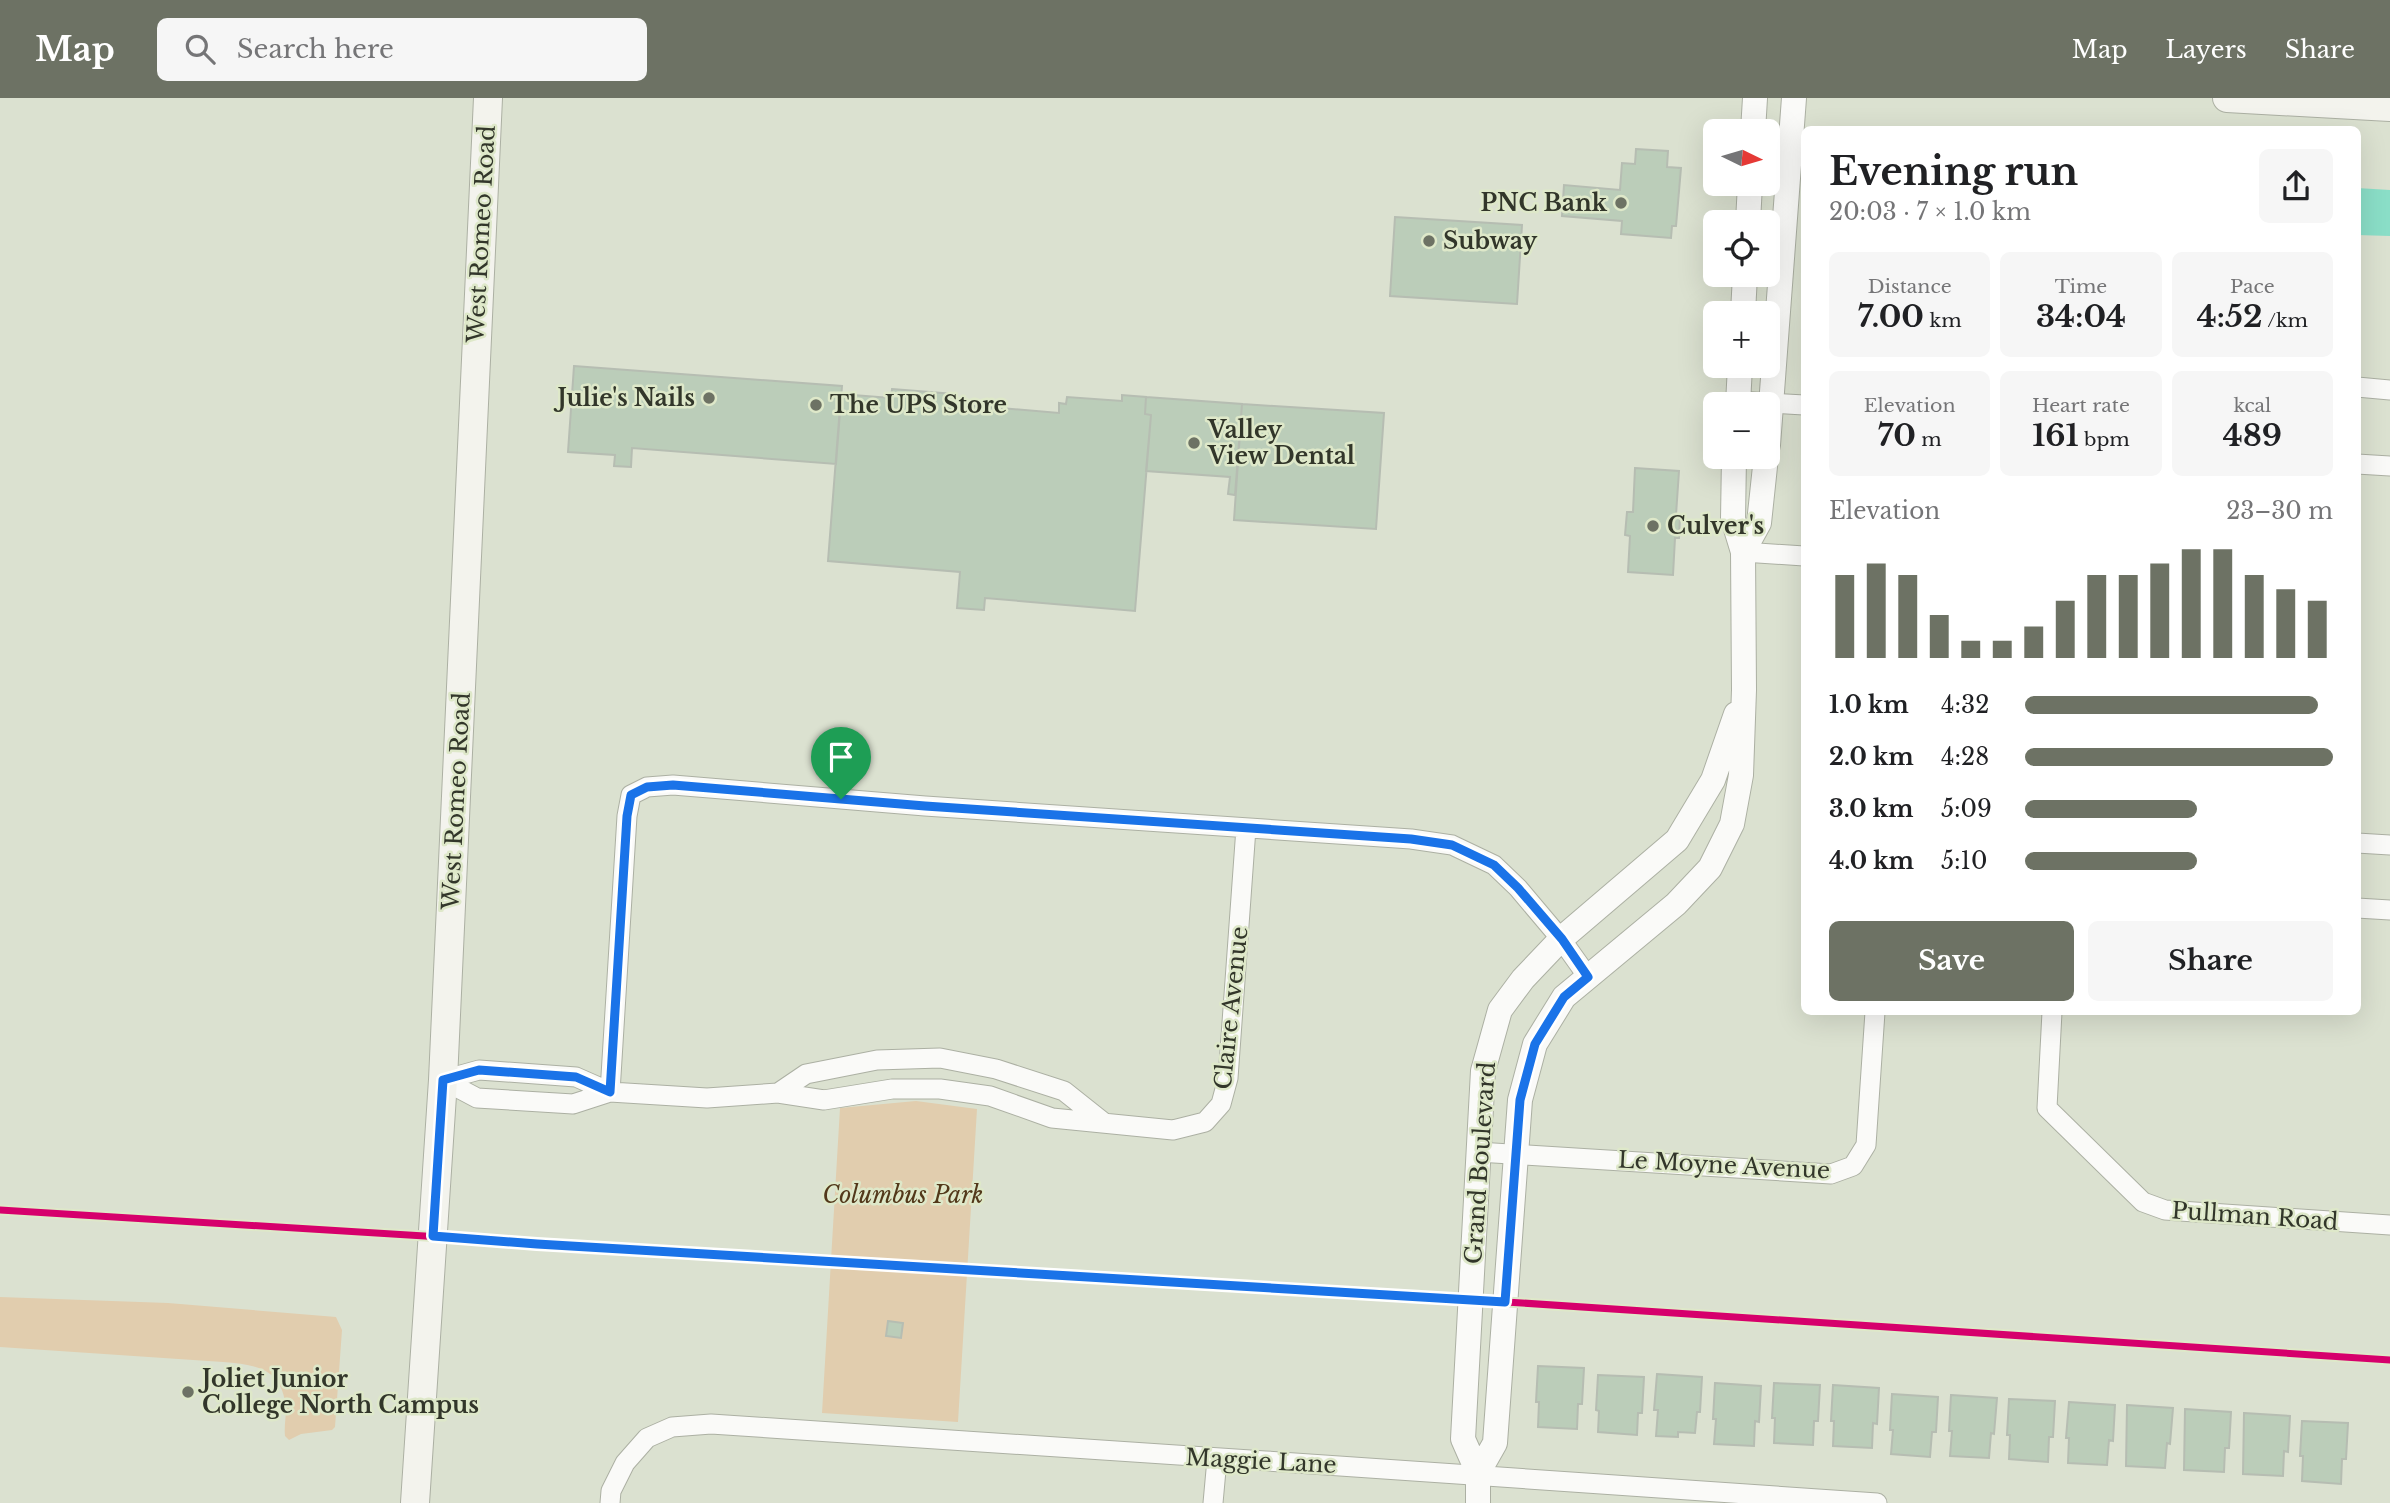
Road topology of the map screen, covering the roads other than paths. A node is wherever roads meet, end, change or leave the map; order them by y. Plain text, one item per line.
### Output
1 (488, 98) edge
2 (1755, 98) edge
3 (1794, 98) edge
4 (2227, 98) edge
5 (2390, 107) edge
6 (1754, 119) edge
7 (2361, 387) edge
8 (2390, 390) edge
9 (1773, 392) edge
10 (1780, 404) edge
11 (1801, 405) edge
12 (2361, 464) edge
13 (2390, 466) edge
14 (1734, 469) edge
15 (1765, 469) edge
16 (1743, 552) junction
17 (1801, 556) edge
18 (1744, 690) junction
19 (1246, 828) junction
20 (2361, 843) edge
21 (2390, 845) edge
22 (2361, 908) edge
23 (2390, 910) edge
24 (1562, 939) junction
25 (1588, 977) junction
26 (1875, 1015) edge
27 (2052, 1015) edge
28 (443, 1080) junction
29 (610, 1092) junction
30 (778, 1093) junction
31 (1103, 1122) junction
32 (1478, 1152) junction
33 (1516, 1154) junction
34 (2390, 1225) edge
35 (1217, 1459) junction
36 (1478, 1473) junction
37 (415, 1503) edge
38 (610, 1503) edge
39 (1213, 1503) edge
40 (1478, 1503) edge
41 (1877, 1503) edge

1 - 28 main road, West Romeo Road
2 - 6 street
3 - 9 street
4 - 5 main road
7 - 8 street
10 - 11 street
12 - 13 street
14 - 16 street, Grand Boulevard
15 - 16 street, Grand Boulevard
16 - 17 street
16 - 18 street, Grand Boulevard
18 - 24 street, Grand Boulevard
18 - 25 street, Grand Boulevard
19 - 24 street
19 - 29 street
19 - 31 street, Claire Avenue
20 - 21 street
22 - 23 street
24 - 25 street
24 - 32 street, Grand Boulevard
25 - 33 street, Grand Boulevard
26 - 33 street, Le Moyne Avenue
27 - 34 street, Pullman Road
28 - 29 street, Claire Avenue
28 - 29 street, Claire Avenue
28 - 37 main road, West Romeo Road
29 - 30 street, Claire Avenue
30 - 31 street, Claire Avenue
30 - 31 street, Claire Avenue
32 - 33 street, Le Moyne Avenue
32 - 36 street, Grand Boulevard
33 - 36 street, Grand Boulevard
35 - 36 street, Maggie Lane
35 - 38 street, Maggie Lane
35 - 39 street
36 - 40 street, Grand Boulevard
36 - 41 street, Maggie Lane

